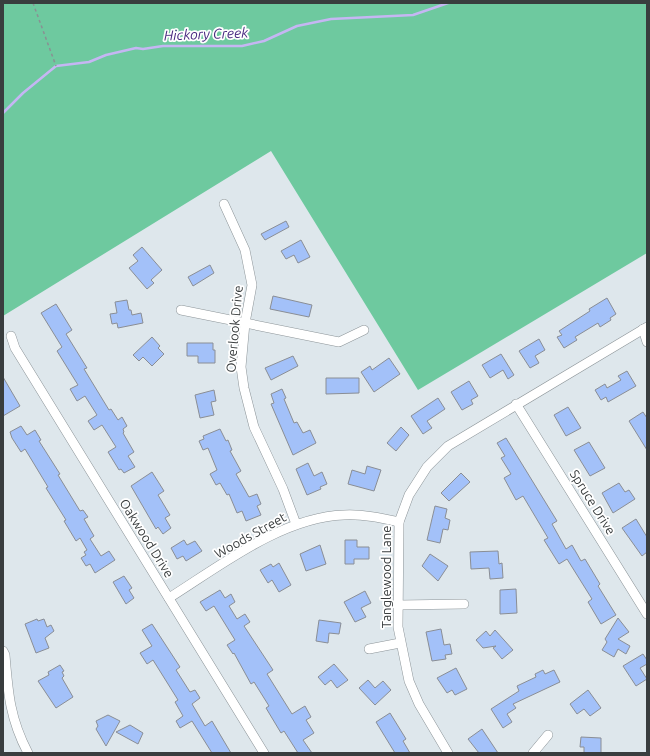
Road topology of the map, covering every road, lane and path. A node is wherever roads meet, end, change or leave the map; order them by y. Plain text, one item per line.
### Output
1 (33, 3) edge
2 (56, 66) dead end
3 (224, 204) dead end
4 (181, 310) dead end
5 (245, 323) junction
6 (645, 328) edge
7 (364, 330) dead end
8 (11, 336) dead end
9 (647, 342) edge
10 (516, 404) junction
11 (398, 522) junction
12 (296, 524) junction
13 (168, 598) junction
14 (464, 604) dead end
15 (399, 605) junction
16 (647, 614) edge
17 (400, 643) junction
18 (369, 649) dead end
19 (3, 651) edge
20 (548, 735) dead end
21 (28, 753) edge
22 (264, 753) edge
23 (448, 753) edge
24 (533, 753) edge

1 - 2 path
3 - 5 street, Overlook Drive
4 - 5 street
5 - 7 street
5 - 12 street, Overlook Drive
6 - 9 street
6 - 10 street, Tanglewood Lane
8 - 13 street, Oakwood Drive
10 - 11 street, Tanglewood Lane
10 - 16 street, Spruce Drive
11 - 12 street, Woods Street
11 - 15 street, Tanglewood Lane
12 - 13 street, Woods Street
13 - 22 street, Oakwood Drive
14 - 15 street
15 - 17 street, Tanglewood Lane
17 - 18 street
17 - 23 street, Tanglewood Lane
19 - 21 street
20 - 24 street

